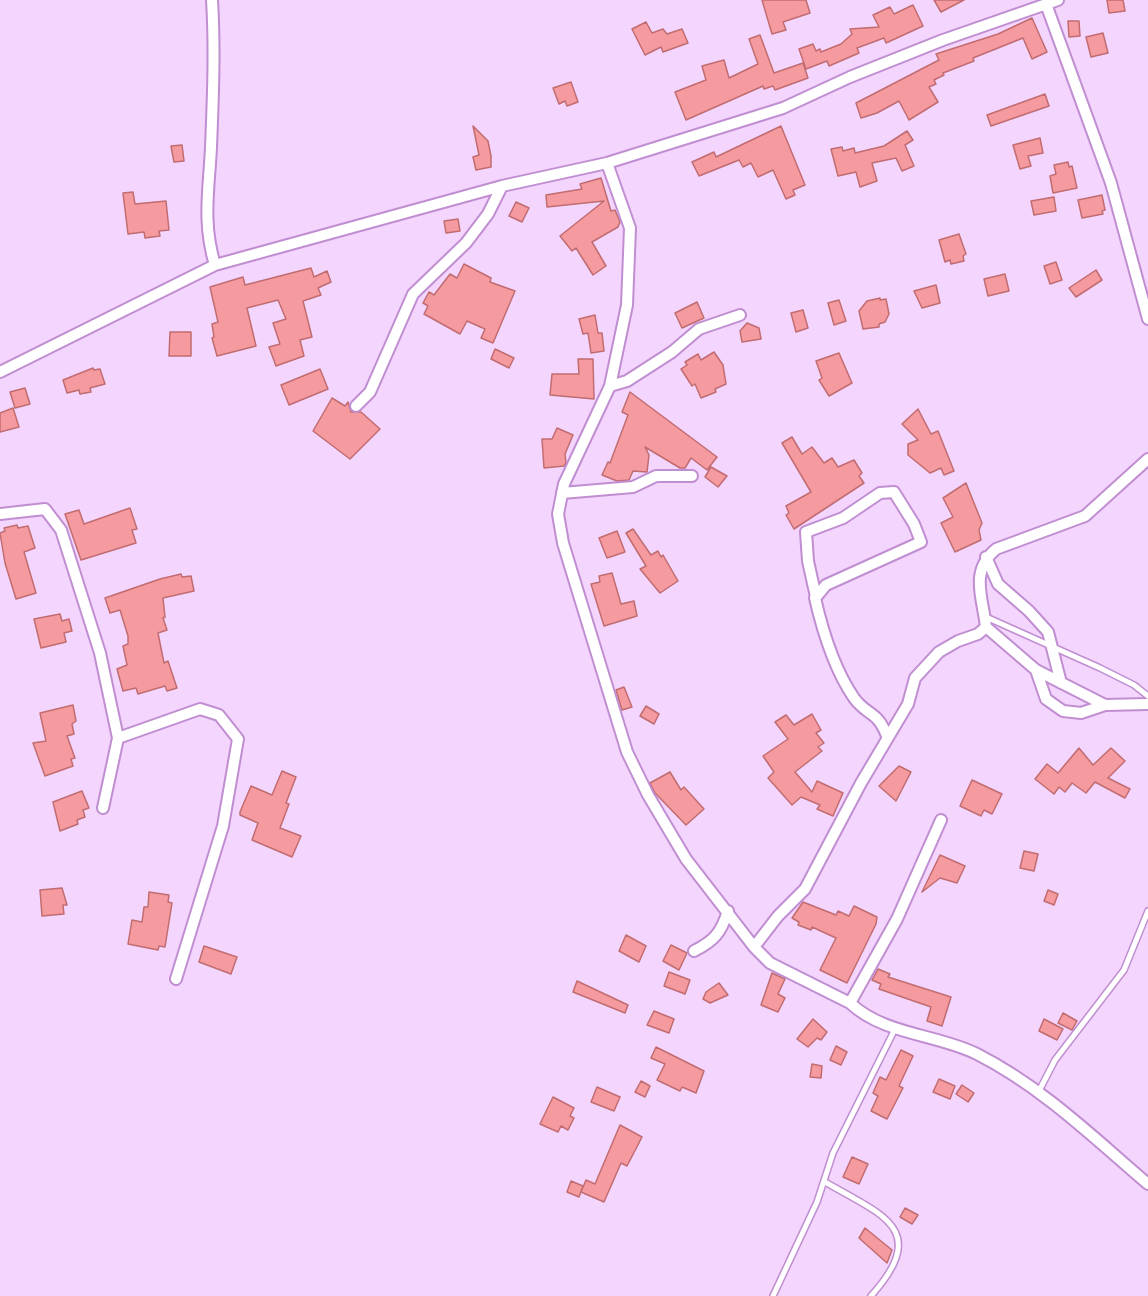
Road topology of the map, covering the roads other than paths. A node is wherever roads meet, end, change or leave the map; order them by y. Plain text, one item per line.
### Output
1 (212, 0) edge
2 (1058, 0) edge
3 (1028, 4) edge
4 (1046, 4) junction
5 (607, 163) junction
6 (502, 186) junction
7 (215, 265) junction
8 (740, 315) dead end
9 (1148, 319) edge
10 (0, 372) edge
11 (610, 386) junction
12 (356, 406) dead end
13 (1148, 459) edge
14 (692, 476) dead end
15 (562, 493) junction
16 (0, 514) edge
17 (986, 557) junction
18 (816, 597) junction
19 (986, 622) junction
20 (1053, 648) junction
21 (1036, 670) junction
22 (1061, 683) junction
23 (1148, 696) edge
24 (1148, 704) edge
25 (1104, 705) junction
26 (887, 736) junction
27 (118, 738) junction
28 (103, 808) dead end
29 (941, 820) dead end
30 (728, 911) junction
31 (1148, 911) edge
32 (754, 947) junction
33 (694, 951) dead end
34 (176, 978) dead end
35 (850, 1003) junction
36 (896, 1028) junction
37 (1039, 1091) junction
38 (825, 1182) junction
39 (1148, 1184) edge
40 (773, 1296) edge
41 (871, 1296) edge

1 - 7 street
2 - 4 street
3 - 4 street
3 - 5 street
4 - 9 street
5 - 6 street
5 - 11 street
6 - 7 street
6 - 12 street
7 - 10 street
8 - 11 street
11 - 15 street
13 - 17 street
14 - 15 street
15 - 30 street
16 - 27 street
17 - 19 street
17 - 20 street
18 - 18 street
18 - 26 street
19 - 20 lane
19 - 21 street
19 - 26 street
20 - 22 street
20 - 23 lane
21 - 22 street
21 - 25 street
22 - 25 street
24 - 25 street
26 - 32 street
27 - 28 street
27 - 34 street
29 - 35 street
30 - 32 street
30 - 33 street
31 - 37 lane
32 - 35 street
35 - 36 street
36 - 37 street
36 - 38 lane
37 - 39 street
38 - 40 lane
38 - 41 lane

